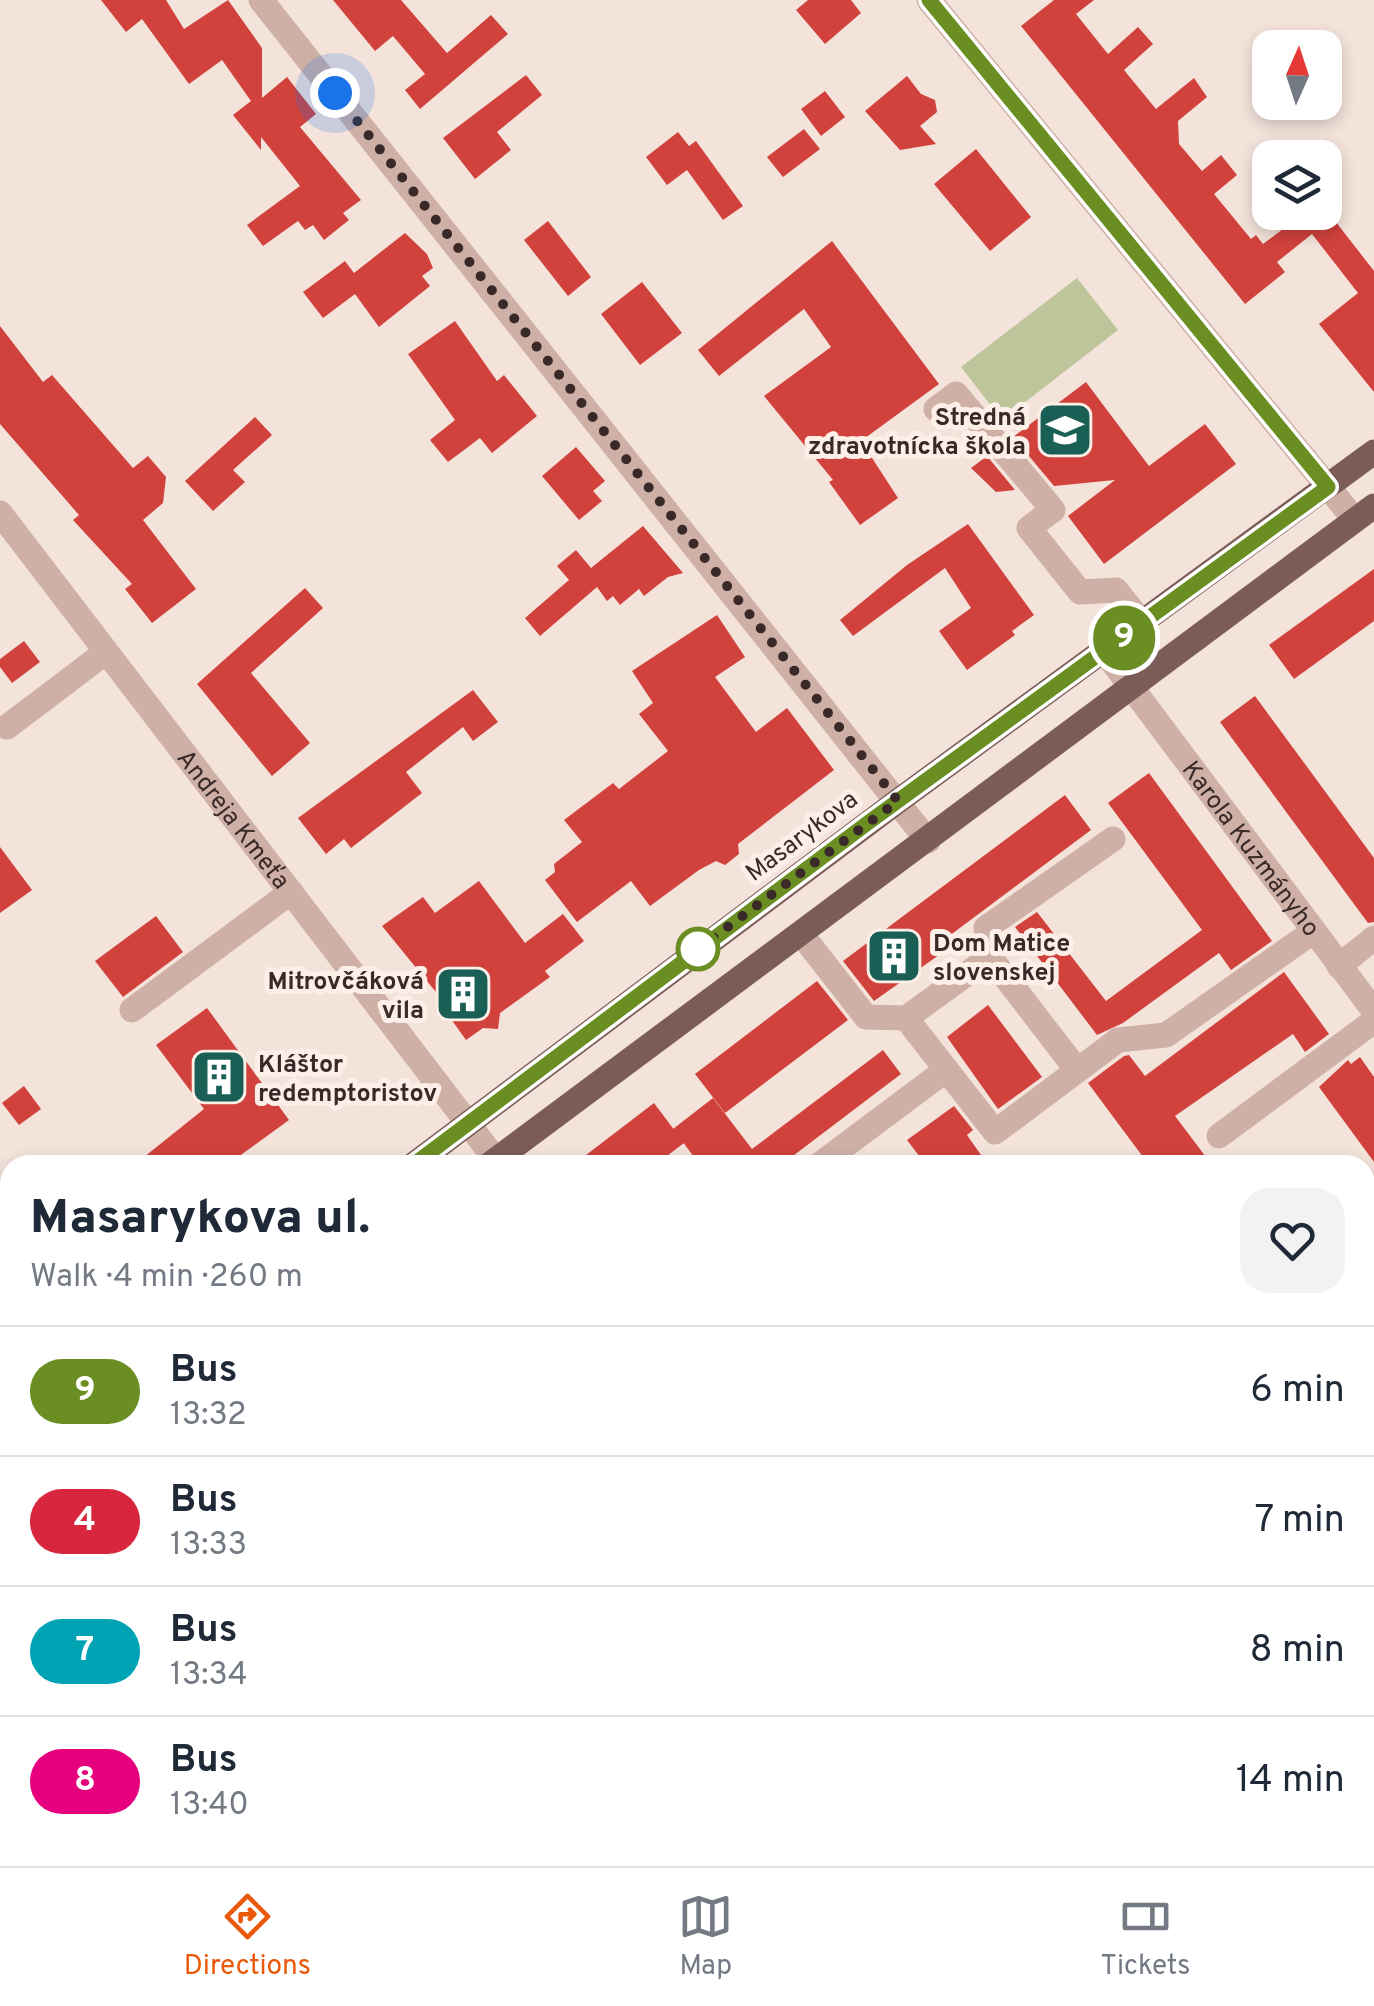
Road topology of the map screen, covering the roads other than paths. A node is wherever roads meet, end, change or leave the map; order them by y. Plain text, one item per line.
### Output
1 (261, 0) edge
2 (929, 0) edge
3 (936, 409) dead end
4 (1374, 452) edge
5 (1328, 487) junction
6 (0, 513) edge
7 (1364, 513) edge
8 (1144, 624) junction
9 (106, 652) junction
10 (1104, 652) junction
11 (1129, 687) junction
12 (6, 727) dead end
13 (898, 801) junction
14 (1112, 839) dead end
15 (928, 841) junction
16 (290, 892) junction
17 (1314, 932) junction
18 (802, 934) junction
19 (1374, 938) edge
20 (990, 957) junction
21 (1340, 966) junction
22 (132, 1010) dead end
23 (1374, 1011) edge
24 (906, 1018) junction
25 (1374, 1021) edge
26 (946, 1070) junction
27 (1077, 1070) junction
28 (467, 1123) junction
29 (1219, 1136) dead end
30 (426, 1155) edge
31 (488, 1155) edge
32 (502, 1155) edge
33 (832, 1155) edge

1 - 13 street
2 - 5 street
3 - 8 street
4 - 5 main road, Masarykova
5 - 7 street
5 - 8 main road, Masarykova
6 - 9 street, Andreja Kmeťa
7 - 11 main road
8 - 10 main road, Masarykova
9 - 12 street
9 - 16 street, Andreja Kmeťa
10 - 11 street, Karola Kuzmányho
10 - 13 main road, Masarykova
11 - 15 main road
11 - 17 street, Karola Kuzmányho
13 - 15 street
13 - 28 main road, Masarykova
14 - 20 street
15 - 18 main road
16 - 22 street
16 - 28 street, Andreja Kmeťa
17 - 21 street, Karola Kuzmányho
17 - 27 street
18 - 24 street
18 - 32 main road
19 - 21 street
20 - 24 street
20 - 27 street
21 - 23 street, Karola Kuzmányho
24 - 26 street
25 - 29 street
26 - 27 street
26 - 33 street
28 - 30 main road, Masarykova
28 - 31 street, Andreja Kmeťa

